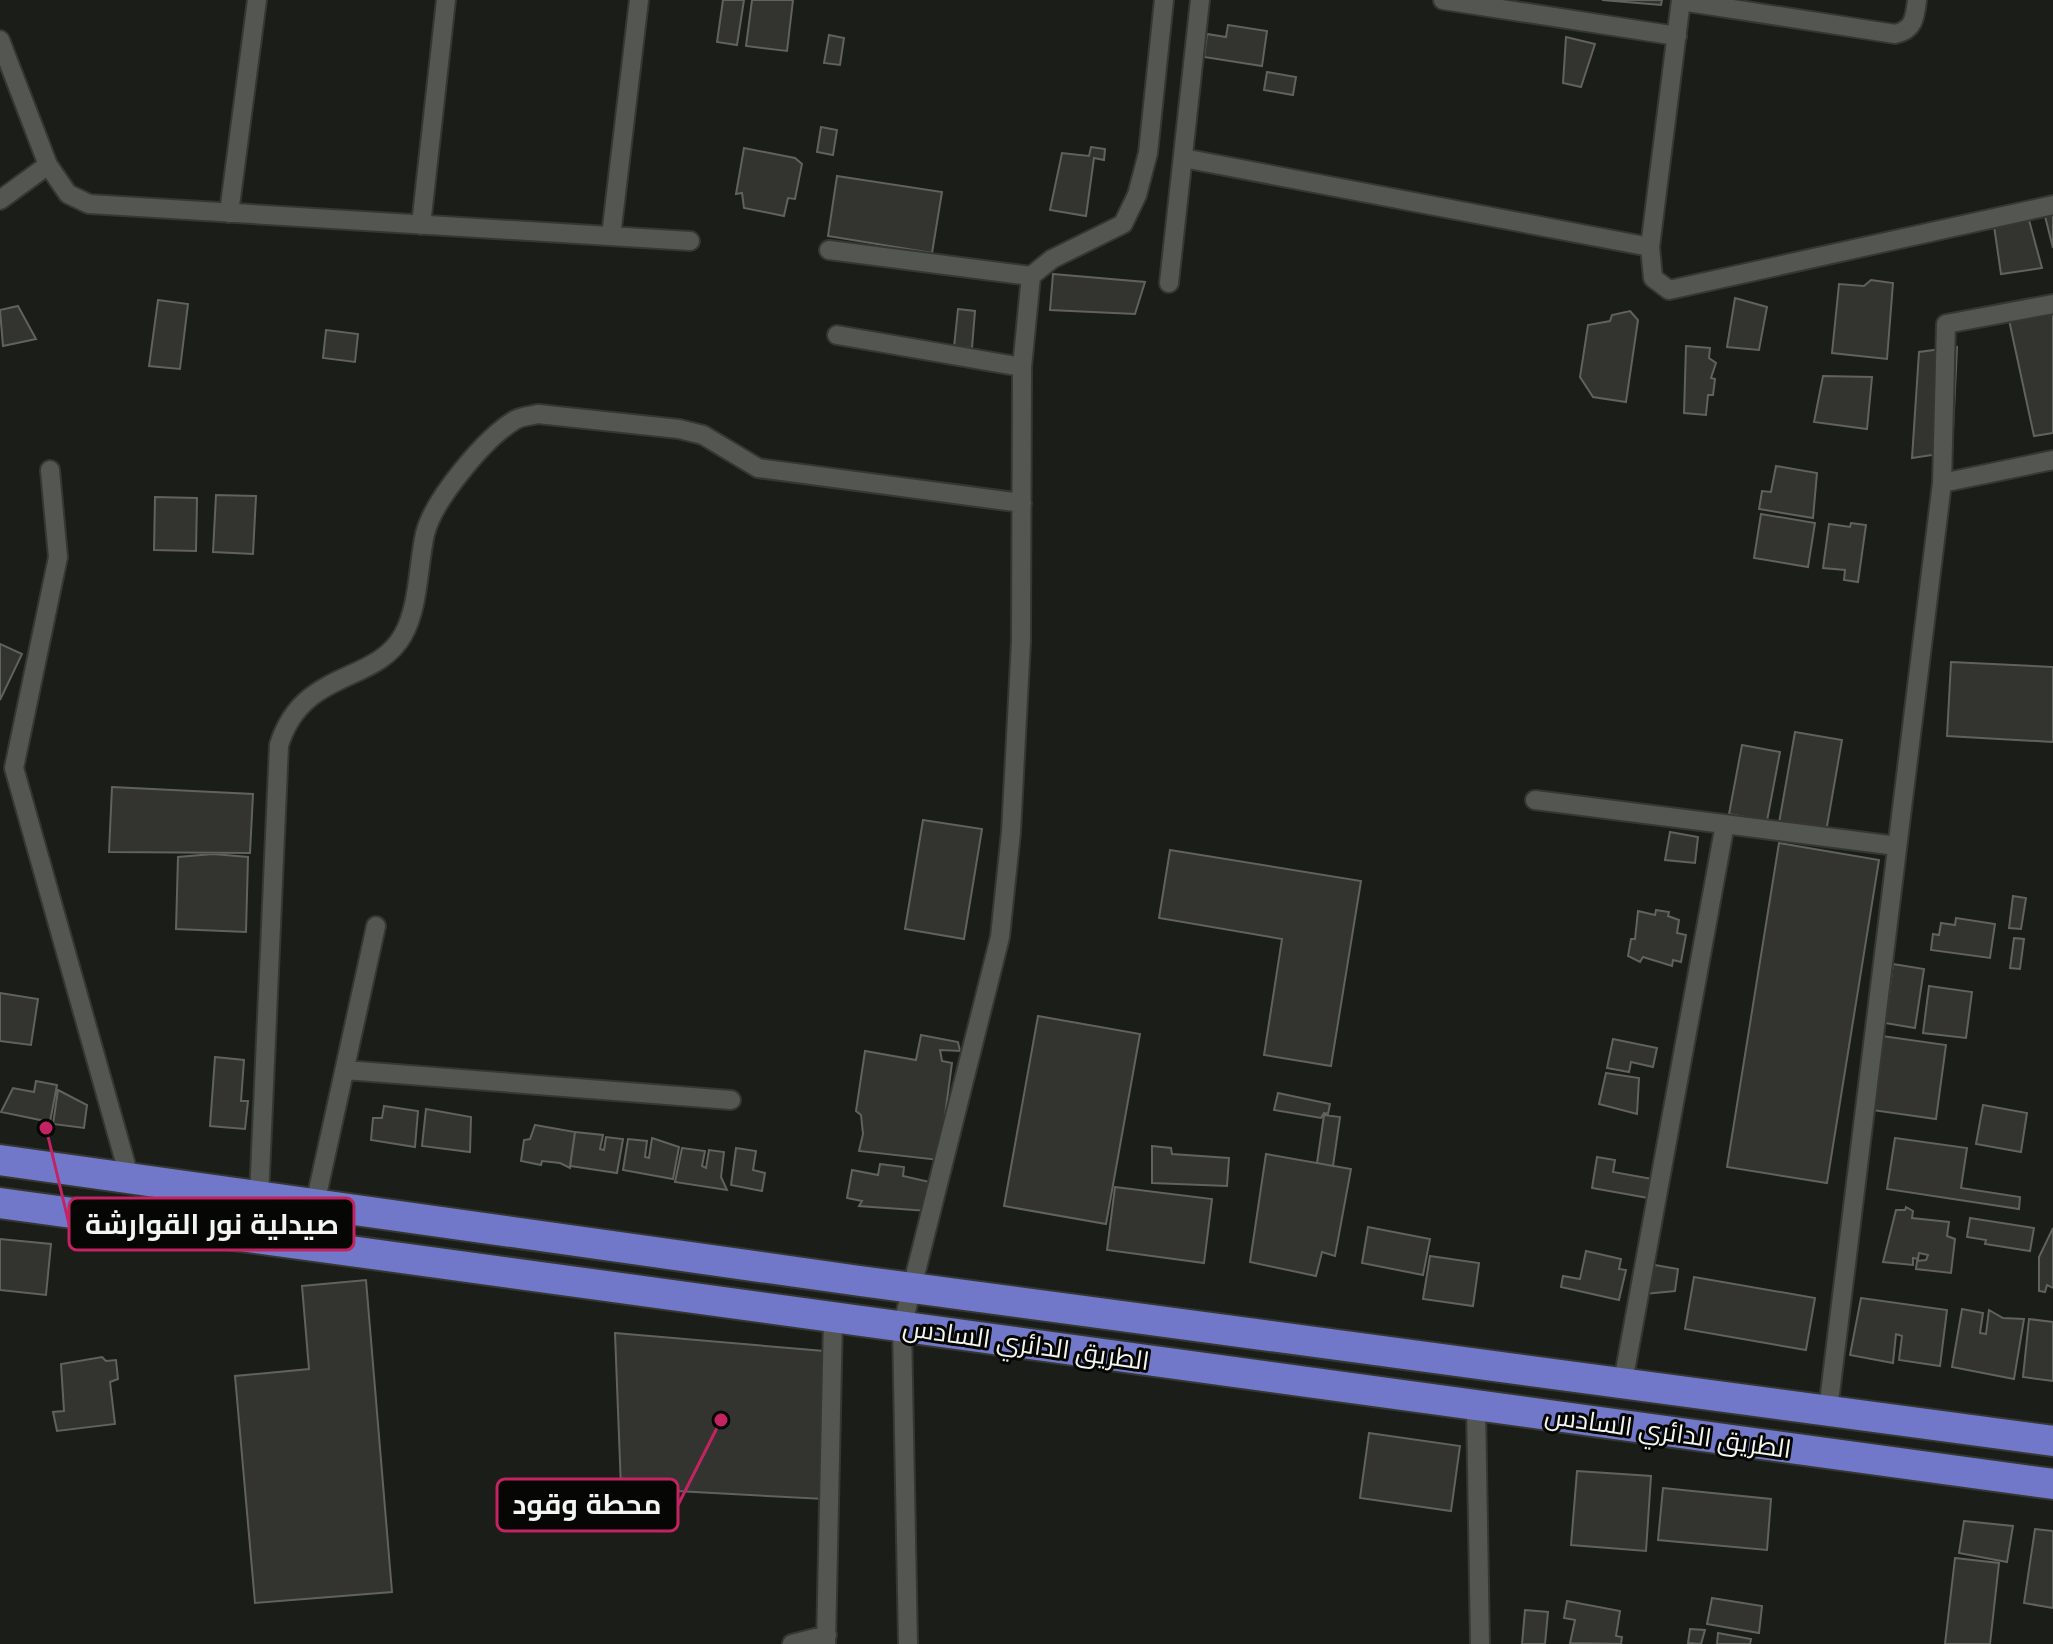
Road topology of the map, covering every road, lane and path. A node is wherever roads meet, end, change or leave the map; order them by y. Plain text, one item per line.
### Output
1 (257, 0) edge
2 (446, 0) edge
3 (639, 0) edge
4 (1164, 0) edge
5 (1200, 0) edge
6 (1443, 0) edge
7 (1681, 0) edge
8 (1917, 0) edge
9 (1677, 36) junction
10 (0, 40) edge
11 (1183, 158) junction
12 (48, 165) junction
13 (0, 200) edge
14 (2053, 205) edge
15 (229, 213) junction
16 (421, 225) junction
17 (611, 236) junction
18 (690, 241) dead end
19 (1650, 247) junction
20 (829, 250) dead end
21 (1031, 276) junction
22 (1169, 283) dead end
23 (2053, 304) edge
24 (837, 335) dead end
25 (1022, 367) junction
26 (2053, 460) edge
27 (50, 470) dead end
28 (1942, 483) junction
29 (1022, 503) junction
30 (7, 763) edge
31 (1535, 800) dead end
32 (1725, 824) junction
33 (1897, 846) junction
34 (376, 926) dead end
35 (345, 1070) junction
36 (731, 1100) dead end
37 (0, 1160) edge
38 (129, 1176) junction
39 (259, 1197) junction
40 (0, 1203) edge
41 (315, 1204) junction
42 (911, 1288) junction
43 (833, 1318) junction
44 (902, 1327) junction
45 (1623, 1382) junction
46 (1476, 1406) junction
47 (1828, 1410) junction
48 (2053, 1441) edge
49 (2053, 1484) edge
50 (826, 1639) edge
51 (792, 1644) edge
52 (908, 1644) edge
53 (1480, 1644) edge

1 - 15 street
2 - 16 street
3 - 17 street
4 - 21 street
5 - 11 street
6 - 9 street
7 - 8 street
7 - 9 street
9 - 19 street
10 - 12 street
11 - 19 street
11 - 22 street
12 - 13 street
12 - 15 street
14 - 19 street
15 - 16 street
16 - 17 street
17 - 18 street
20 - 21 street
21 - 25 street
23 - 28 street
24 - 25 street
25 - 29 street
26 - 28 street
27 - 30 street
28 - 33 street
29 - 39 street
29 - 42 street
30 - 38 street
31 - 32 street
32 - 33 street
32 - 45 street
33 - 47 street
34 - 35 street
35 - 36 street
35 - 41 street
37 - 38 highway, الطريق الدائري السادس
38 - 39 highway, الطريق الدائري السادس
39 - 41 highway, الطريق الدائري السادس
40 - 43 highway, الطريق الدائري السادس
41 - 42 highway, الطريق الدائري السادس
42 - 44 street
42 - 45 highway, الطريق الدائري السادس
43 - 44 highway, الطريق الدائري السادس
43 - 50 street
44 - 46 highway, الطريق الدائري السادس
44 - 52 street
45 - 47 highway, الطريق الدائري السادس
46 - 49 highway, الطريق الدائري السادس
46 - 53 street
47 - 48 highway, الطريق الدائري السادس
50 - 51 street

